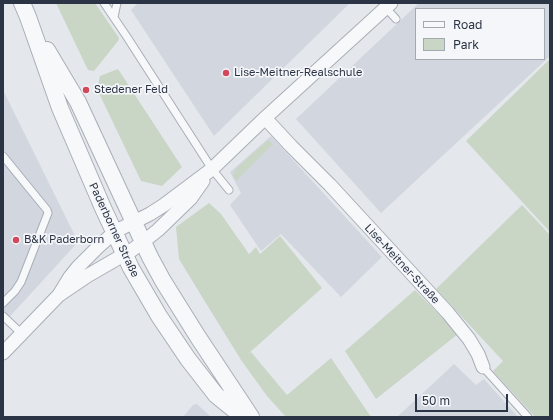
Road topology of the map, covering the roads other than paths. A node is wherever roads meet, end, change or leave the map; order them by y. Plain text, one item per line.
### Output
1 (104, 3) edge
2 (117, 3) edge
3 (388, 6) edge
4 (25, 10) edge
5 (114, 17) junction
6 (396, 19) dead end
7 (265, 118) junction
8 (3, 156) edge
9 (212, 169) junction
10 (229, 190) dead end
11 (134, 222) junction
12 (114, 233) junction
13 (143, 242) junction
14 (125, 254) junction
15 (59, 294) junction
16 (3, 303) edge
17 (3, 316) edge
18 (21, 333) junction
19 (3, 353) edge
20 (483, 367) joint
21 (243, 417) edge
22 (251, 417) edge
23 (528, 417) edge

1 - 5 lane
2 - 5 lane
3 - 6 lane
3 - 7 street
4 - 11 street, Paderborner Straße
4 - 12 street, Paderborner Straße
5 - 9 lane
7 - 9 street
7 - 20 street, Lise-Meitner-Straße
8 - 16 lane
9 - 10 lane
9 - 11 street
9 - 13 street
11 - 12 street
11 - 13 street, Paderborner Straße
12 - 14 street, Paderborner Straße
12 - 15 street
13 - 14 street
13 - 22 street, Paderborner Straße
14 - 15 street
14 - 21 street, Paderborner Straße
15 - 18 street
17 - 18 lane
18 - 19 street
20 - 23 lane, Lise-Meitner-Straße

